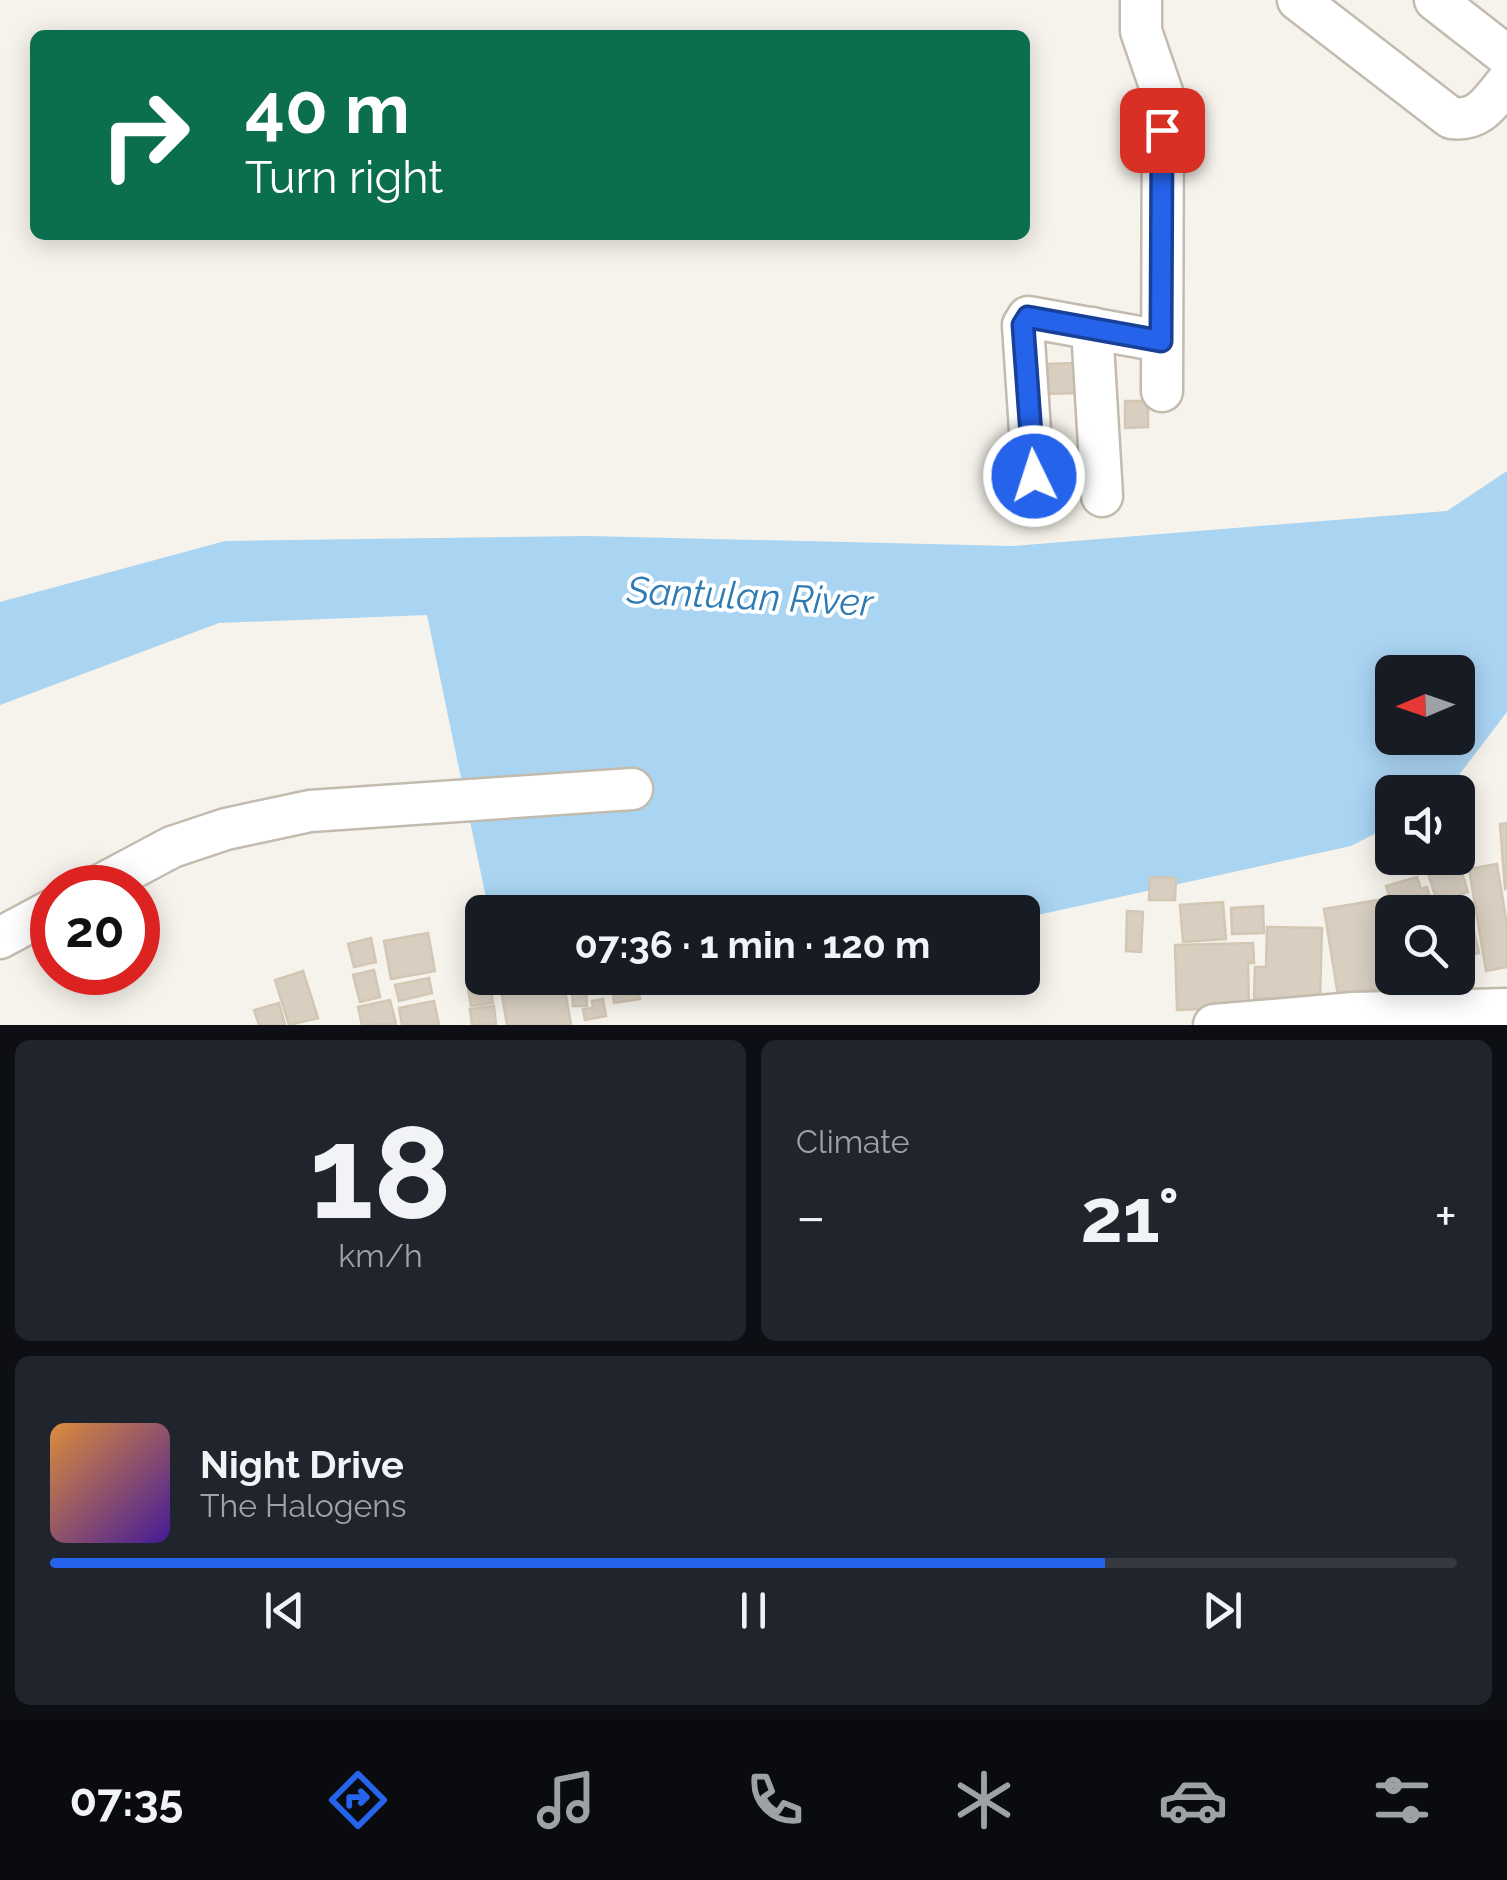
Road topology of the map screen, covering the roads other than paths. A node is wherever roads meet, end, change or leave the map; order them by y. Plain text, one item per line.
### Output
1 (1140, 0) edge
2 (1298, 0) edge
3 (1435, 0) edge
4 (1507, 56) edge
5 (1507, 82) edge
6 (1092, 328) junction
7 (1161, 341) junction
8 (1162, 390) dead end
9 (1034, 476) dead end
10 (1102, 496) dead end
11 (632, 789) dead end
12 (138, 865) edge
13 (30, 922) edge
14 (0, 938) edge
15 (1507, 1009) edge
16 (1439, 1018) edge
17 (1214, 1025) edge

1 - 7 street
2 - 5 street
3 - 4 street
6 - 7 street
6 - 9 street
6 - 10 street
7 - 8 street
11 - 12 street
13 - 14 street
15 - 16 street
16 - 17 street

